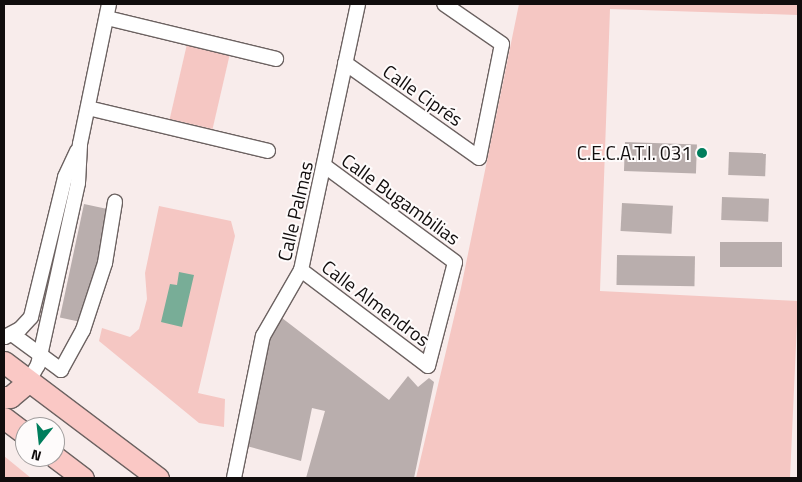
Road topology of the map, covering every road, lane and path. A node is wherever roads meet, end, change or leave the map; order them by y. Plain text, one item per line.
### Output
1 (358, 4) edge
2 (444, 4) edge
3 (108, 11) edge
4 (276, 59) dead end
5 (346, 63) junction
6 (88, 108) junction
7 (80, 144) junction
8 (268, 152) dead end
9 (325, 166) junction
10 (116, 202) dead end
11 (302, 270) junction
12 (8, 336) edge
13 (40, 353) junction
14 (4, 362) edge
15 (428, 366) joint
16 (28, 382) junction
17 (4, 397) edge
18 (4, 418) edge
19 (15, 426) edge
20 (65, 464) edge
21 (83, 478) edge
22 (158, 478) edge
23 (234, 478) edge

1 - 5 street, Calle Palmas
2 - 5 street, Calle Ciprés
3 - 4 street
3 - 6 street
5 - 9 street, Calle Palmas
6 - 7 street
6 - 8 street
7 - 12 street
7 - 13 street
9 - 11 street, Calle Palmas
9 - 15 street, Calle Bugambilias
10 - 13 street
11 - 15 street, Calle Almendros
11 - 23 street, Calle Palmas
12 - 13 street
13 - 16 street
14 - 16 main road
16 - 17 main road
16 - 22 main road
18 - 19 main road
20 - 21 main road

